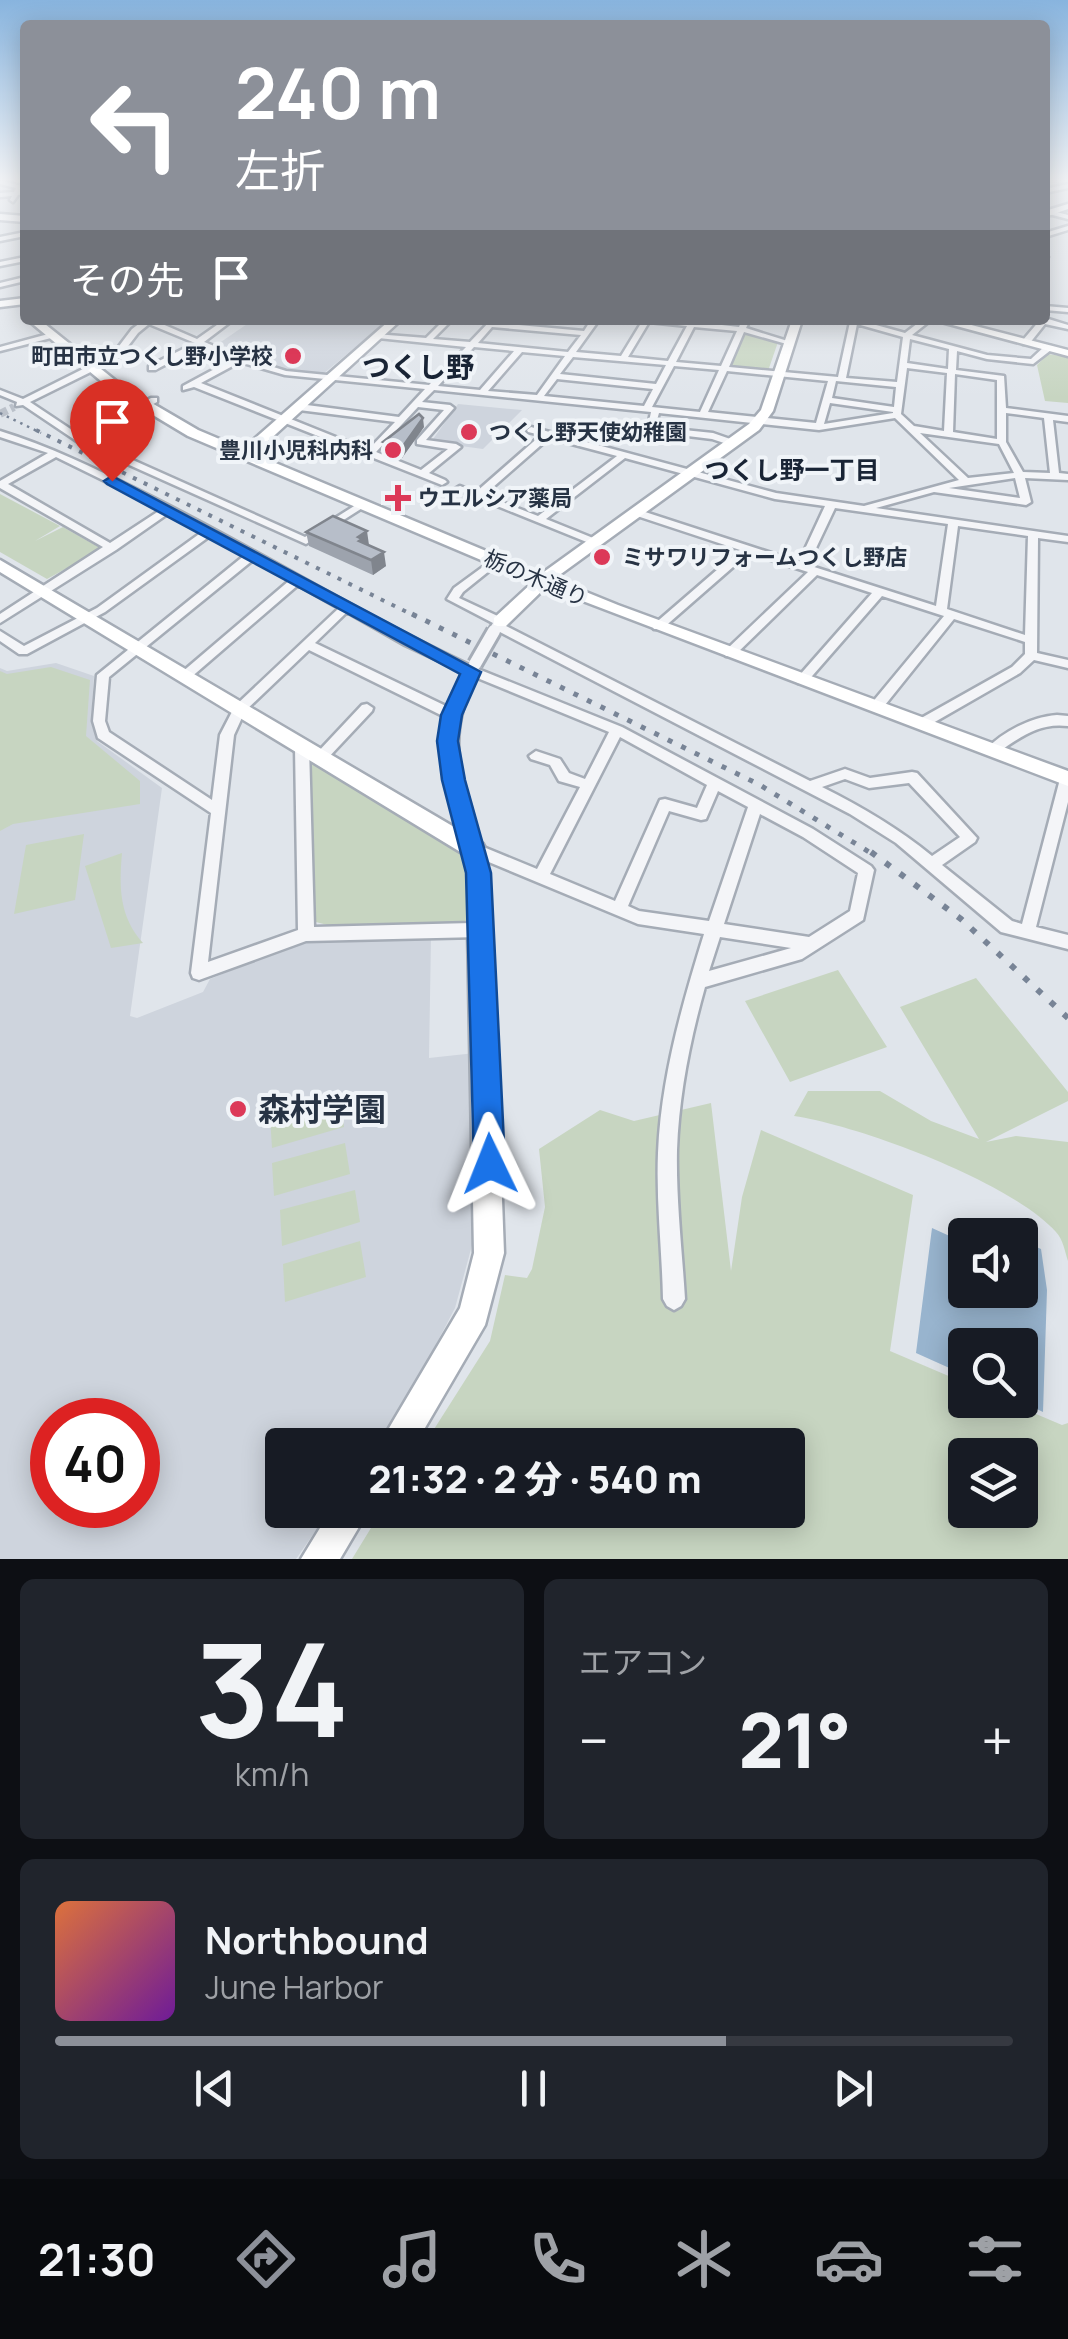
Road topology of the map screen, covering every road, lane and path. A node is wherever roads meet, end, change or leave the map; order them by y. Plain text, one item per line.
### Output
1 (0, 293) edge
2 (12, 303) edge
3 (39, 325) edge
4 (142, 325) edge
5 (160, 325) edge
6 (223, 325) edge
7 (390, 325) edge
8 (443, 325) edge
9 (489, 325) edge
10 (518, 325) edge
11 (592, 325) edge
12 (644, 325) edge
13 (691, 325) edge
14 (744, 325) edge
15 (795, 325) edge
16 (851, 325) edge
17 (868, 325) edge
18 (920, 325) edge
19 (960, 325) edge
20 (1038, 325) edge
21 (586, 333) junction
22 (52, 335) junction
23 (907, 335) junction
24 (378, 336) junction
25 (426, 341) junction
26 (199, 342) junction
27 (1026, 342) junction
28 (790, 343) junction
29 (472, 345) junction
30 (952, 348) junction
31 (1048, 348) junction
32 (0, 349) edge
33 (520, 350) junction
34 (1068, 353) edge
35 (570, 354) junction
36 (238, 359) junction
37 (622, 359) junction
38 (671, 364) junction
39 (902, 366) junction
40 (92, 368) junction
41 (152, 368) dead end
42 (724, 368) junction
43 (951, 372) junction
44 (779, 374) junction
45 (554, 376) junction
46 (331, 378) junction
47 (837, 379) junction
48 (900, 385) junction
49 (658, 387) junction
50 (432, 388) junction
51 (0, 392) edge
52 (482, 393) junction
53 (538, 398) junction
54 (826, 400) junction
55 (148, 403) junction
56 (416, 404) junction
57 (19, 405) junction
58 (299, 406) junction
59 (651, 410) junction
60 (1002, 410) junction
61 (897, 412) junction
62 (703, 415) junction
63 (1048, 416) junction
64 (1068, 419) edge
65 (284, 420) junction
66 (401, 420) junction
67 (760, 420) junction
68 (819, 426) junction
69 (911, 429) junction
70 (531, 430) dead end
71 (0, 434) edge
72 (548, 434) junction
73 (948, 434) junction
74 (16, 439) junction
75 (81, 440) junction
76 (733, 442) junction
77 (1002, 442) junction
78 (0, 448) edge
79 (56, 452) junction
80 (370, 453) junction
81 (245, 455) junction
82 (624, 456) junction
83 (1020, 473) junction
84 (422, 474) junction
85 (688, 474) junction
86 (1056, 476) junction
87 (1068, 477) edge
88 (964, 480) junction
89 (442, 482) dead end
90 (0, 484) edge
91 (460, 489) dead end
92 (934, 489) junction
93 (476, 496) junction
94 (362, 505) junction
95 (831, 505) junction
96 (169, 509) junction
97 (862, 509) junction
98 (635, 512) junction
99 (539, 520) junction
100 (953, 522) junction
101 (210, 531) junction
102 (1033, 534) junction
103 (1068, 539) edge
104 (594, 542) junction
105 (112, 548) junction
106 (747, 549) junction
107 (254, 554) junction
108 (495, 561) junction
109 (0, 566) edge
110 (802, 566) junction
111 (815, 571) junction
112 (298, 579) junction
113 (541, 581) junction
114 (880, 592) junction
115 (45, 593) junction
116 (346, 607) junction
117 (946, 613) junction
118 (88, 618) junction
119 (0, 620) edge
120 (497, 626) junction
121 (658, 626) junction
122 (0, 634) edge
123 (307, 644) junction
124 (135, 646) junction
125 (1030, 648) junction
126 (730, 653) junction
127 (1068, 664) edge
128 (473, 668) junction
129 (186, 676) junction
130 (802, 680) junction
131 (366, 708) dead end
132 (876, 708) junction
133 (240, 709) junction
134 (452, 715) junction
135 (1068, 720) edge
136 (921, 724) junction
137 (617, 730) junction
138 (302, 747) junction
139 (992, 750) junction
140 (321, 756) junction
141 (537, 756) dead end
142 (1068, 779) edge
143 (714, 782) junction
144 (589, 784) junction
145 (810, 786) junction
146 (756, 804) junction
147 (218, 811) junction
148 (475, 850) junction
149 (932, 864) junction
150 (540, 878) junction
151 (620, 907) junction
152 (480, 930) junction
153 (714, 932) junction
154 (1027, 933) junction
155 (306, 934) junction
156 (1068, 942) edge
157 (808, 944) junction
158 (698, 982) junction
159 (674, 1298) dead end
160 (406, 1428) edge
161 (340, 1528) edge
162 (319, 1559) edge

1 - 2 street
3 - 22 street, 栃の木通り
4 - 40 street
5 - 26 street
6 - 26 street
7 - 24 street
8 - 25 street
9 - 29 street
10 - 21 street
11 - 21 street
12 - 37 street
13 - 38 street
14 - 28 street
14 - 42 street
15 - 28 street
16 - 47 street
17 - 23 street
18 - 23 street
19 - 27 street
20 - 27 street
21 - 35 street
22 - 32 street
22 - 40 street, 栃の木通り
23 - 30 street
23 - 39 street
24 - 25 street
24 - 46 street
25 - 29 street
26 - 36 street
26 - 41 street
27 - 31 street
28 - 44 street
29 - 33 street
29 - 50 street
30 - 31 street
30 - 43 street
31 - 34 street
33 - 35 street
33 - 52 street
35 - 37 street
35 - 45 street
36 - 46 street
36 - 65 street
37 - 38 street
38 - 42 street
38 - 49 street
39 - 43 street
39 - 48 street
40 - 55 street, 栃の木通り
40 - 57 street
42 - 44 street
42 - 62 street
43 - 60 street
43 - 73 street
44 - 47 street
44 - 67 street
45 - 49 street
45 - 53 street
46 - 50 street
46 - 58 street
47 - 48 street
47 - 54 street
48 - 61 street
49 - 59 street
50 - 52 street
50 - 56 street
51 - 57 street
52 - 53 street
53 - 59 street
54 - 61 street
54 - 68 street
55 - 75 street
55 - 81 street, 栃の木通り
56 - 66 street
56 - 84 street
57 - 75 street
58 - 65 street
58 - 66 street
59 - 62 street
59 - 76 street
60 - 63 street
60 - 77 street
61 - 68 street
61 - 69 street
62 - 67 street
63 - 64 street
63 - 86 street
65 - 80 street
65 - 81 street
66 - 80 street
67 - 68 street
67 - 76 street
69 - 73 street
69 - 88 street
70 - 72 street
71 - 74 street
72 - 82 street
72 - 93 street
73 - 77 street
74 - 78 street
74 - 79 street
75 - 94 street
76 - 85 street
77 - 83 street
79 - 90 street
79 - 96 street
80 - 84 street
81 - 94 street, 栃の木通り
82 - 85 street
82 - 99 street
83 - 86 street
83 - 88 street
83 - 92 street
84 - 89 street
85 - 95 street
85 - 98 street
86 - 87 street
88 - 92 street
90 - 105 street
91 - 93 street
92 - 97 street
93 - 99 street
94 - 108 street, 栃の木通り
95 - 97 street
95 - 110 street
96 - 101 street
96 - 105 street
97 - 100 street
98 - 104 street
98 - 106 street
99 - 104 street
100 - 102 street
100 - 117 street
101 - 107 street
101 - 118 street
102 - 103 street
102 - 125 street
104 - 113 street
105 - 115 street
106 - 110 street
106 - 121 street
107 - 112 street
107 - 124 street
108 - 113 street, 栃の木通り
108 - 120 street
109 - 115 street
110 - 111 street
111 - 114 street
111 - 126 street
112 - 116 street
112 - 129 street
113 - 120 street
113 - 121 street, 栃の木通り
114 - 117 street
114 - 130 street
115 - 118 street
115 - 119 street
116 - 123 street
116 - 128 street
117 - 125 street
117 - 132 street
118 - 122 street
118 - 124 street
120 - 128 street, bridge
120 - 145 street
121 - 126 street, 栃の木通り
123 - 133 street
123 - 134 street
124 - 129 street
124 - 147 street
125 - 127 street
125 - 136 street
126 - 130 street, 栃の木通り
128 - 134 street
128 - 137 street
129 - 133 street
130 - 132 street, 栃の木通り
131 - 140 street
132 - 136 street, 栃の木通り
133 - 138 street
133 - 147 street
134 - 148 street
135 - 139 street
136 - 139 street, 栃の木通り
137 - 143 street
137 - 144 street
138 - 140 street
138 - 155 street
139 - 142 street, 栃の木通り
140 - 148 street
141 - 144 street
142 - 154 street
143 - 146 street
143 - 151 street
144 - 150 street
145 - 149 street
145 - 149 street
146 - 153 street
146 - 157 street
147 - 155 street
148 - 150 street
148 - 152 street
149 - 154 street
150 - 151 street
151 - 153 street
152 - 155 street
152 - 160 street
153 - 157 street
153 - 158 street
154 - 156 street
157 - 158 street
158 - 159 street
161 - 162 street

